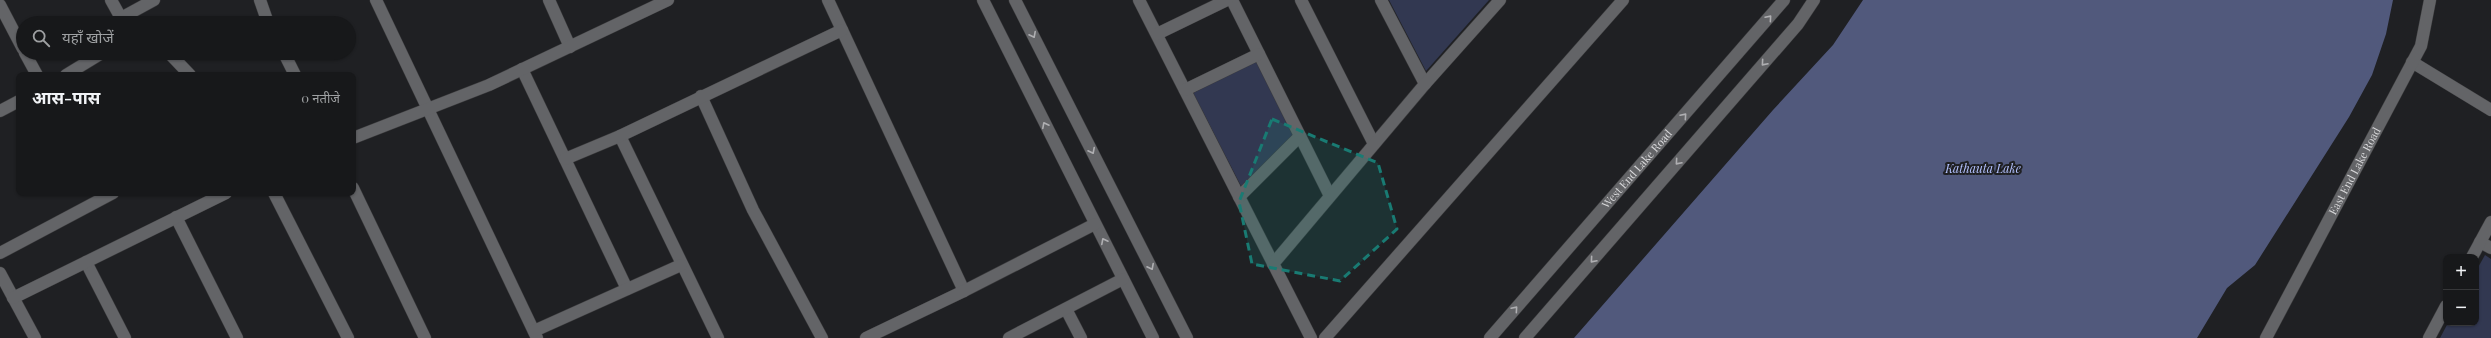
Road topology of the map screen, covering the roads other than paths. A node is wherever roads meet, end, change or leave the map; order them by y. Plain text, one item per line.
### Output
1 (111, 0) edge
2 (154, 0) edge
3 (260, 0) edge
4 (376, 0) edge
5 (548, 0) edge
6 (828, 0) edge
7 (983, 0) edge
8 (1015, 0) edge
9 (1139, 0) edge
10 (1227, 0) edge
11 (1232, 0) edge
12 (1301, 0) edge
13 (1381, 0) edge
14 (1500, 0) edge
15 (1784, 0) edge
16 (1814, 0) edge
17 (2430, 0) edge
18 (664, 1) edge
19 (1618, 2) edge
20 (0, 5) edge
21 (120, 16) edge
22 (128, 16) edge
23 (266, 16) edge
24 (842, 30) junction
25 (1157, 34) junction
26 (16, 36) edge
27 (570, 46) junction
28 (1259, 54) junction
29 (29, 60) edge
30 (91, 60) edge
31 (175, 60) edge
32 (288, 60) edge
33 (2412, 62) junction
34 (522, 69) junction
35 (35, 72) edge
36 (71, 72) edge
37 (187, 72) edge
38 (294, 72) edge
39 (1425, 84) junction
40 (1185, 90) junction
41 (701, 96) junction
42 (16, 103) edge
43 (428, 109) junction
44 (2491, 110) edge
45 (0, 111) edge
46 (620, 136) junction
47 (1300, 136) junction
48 (356, 137) edge
49 (1374, 144) junction
50 (565, 159) junction
51 (356, 194) edge
52 (107, 196) edge
53 (220, 196) edge
54 (276, 196) edge
55 (1330, 196) junction
56 (1240, 197) junction
57 (176, 217) junction
58 (2491, 222) edge
59 (1096, 224) junction
60 (2486, 245) edge
61 (0, 252) edge
62 (2476, 254) edge
63 (86, 262) junction
64 (1273, 264) junction
65 (681, 265) junction
66 (0, 273) edge
67 (1123, 279) junction
68 (627, 289) junction
69 (964, 292) junction
70 (13, 298) junction
71 (1066, 308) junction
72 (2443, 311) edge
73 (535, 334) edge
74 (35, 338) edge
75 (125, 338) edge
76 (237, 338) edge
77 (348, 338) edge
78 (425, 338) edge
79 (718, 338) edge
80 (822, 338) edge
81 (866, 338) edge
82 (1009, 338) edge
83 (1081, 338) edge
84 (1153, 338) edge
85 (1187, 338) edge
86 (1311, 338) edge
87 (1325, 338) edge
88 (1490, 338) edge
89 (1525, 338) edge
90 (2266, 338) edge
91 (2428, 338) edge

1 - 21 street
2 - 22 street
3 - 23 street
4 - 43 street
5 - 27 street
6 - 24 street
59 -> 7 street
8 -> 85 street
9 - 25 street
10 - 25 street
11 - 28 street
12 - 49 street
13 - 39 street
14 - 39 street
88 -> 15 street, West End Lake Road
16 -> 89 street
17 - 33 street, East End Lake Road
18 - 27 street
19 - 87 street
20 - 26 street
24 - 41 street
24 - 69 street
25 - 40 street
27 - 34 street
28 - 40 street
28 - 47 street
29 - 35 street
30 - 36 street
31 - 37 street
32 - 38 street
33 - 44 street
33 - 90 street, East End Lake Road
34 - 43 street
34 - 50 street
39 - 49 street
40 - 56 street
41 - 46 street
41 - 80 street
42 - 45 street
43 - 48 street
43 - 73 street
46 - 50 street
46 - 65 street
47 - 55 street
47 - 56 street
49 - 55 street
50 - 68 street
51 - 78 street
52 - 61 street
53 - 57 street
54 - 77 street
55 - 64 street
56 - 64 street
57 - 63 street
57 - 76 street
58 - 60 street
67 -> 59 street
59 - 69 street
60 - 62 street
63 - 70 street
63 - 75 street
64 - 86 street
65 - 68 street
65 - 79 street
66 - 70 street
67 - 71 street
67 - 84 street
68 - 73 street
69 - 81 street
70 - 74 street
71 - 82 street
71 - 83 street
72 - 91 street

